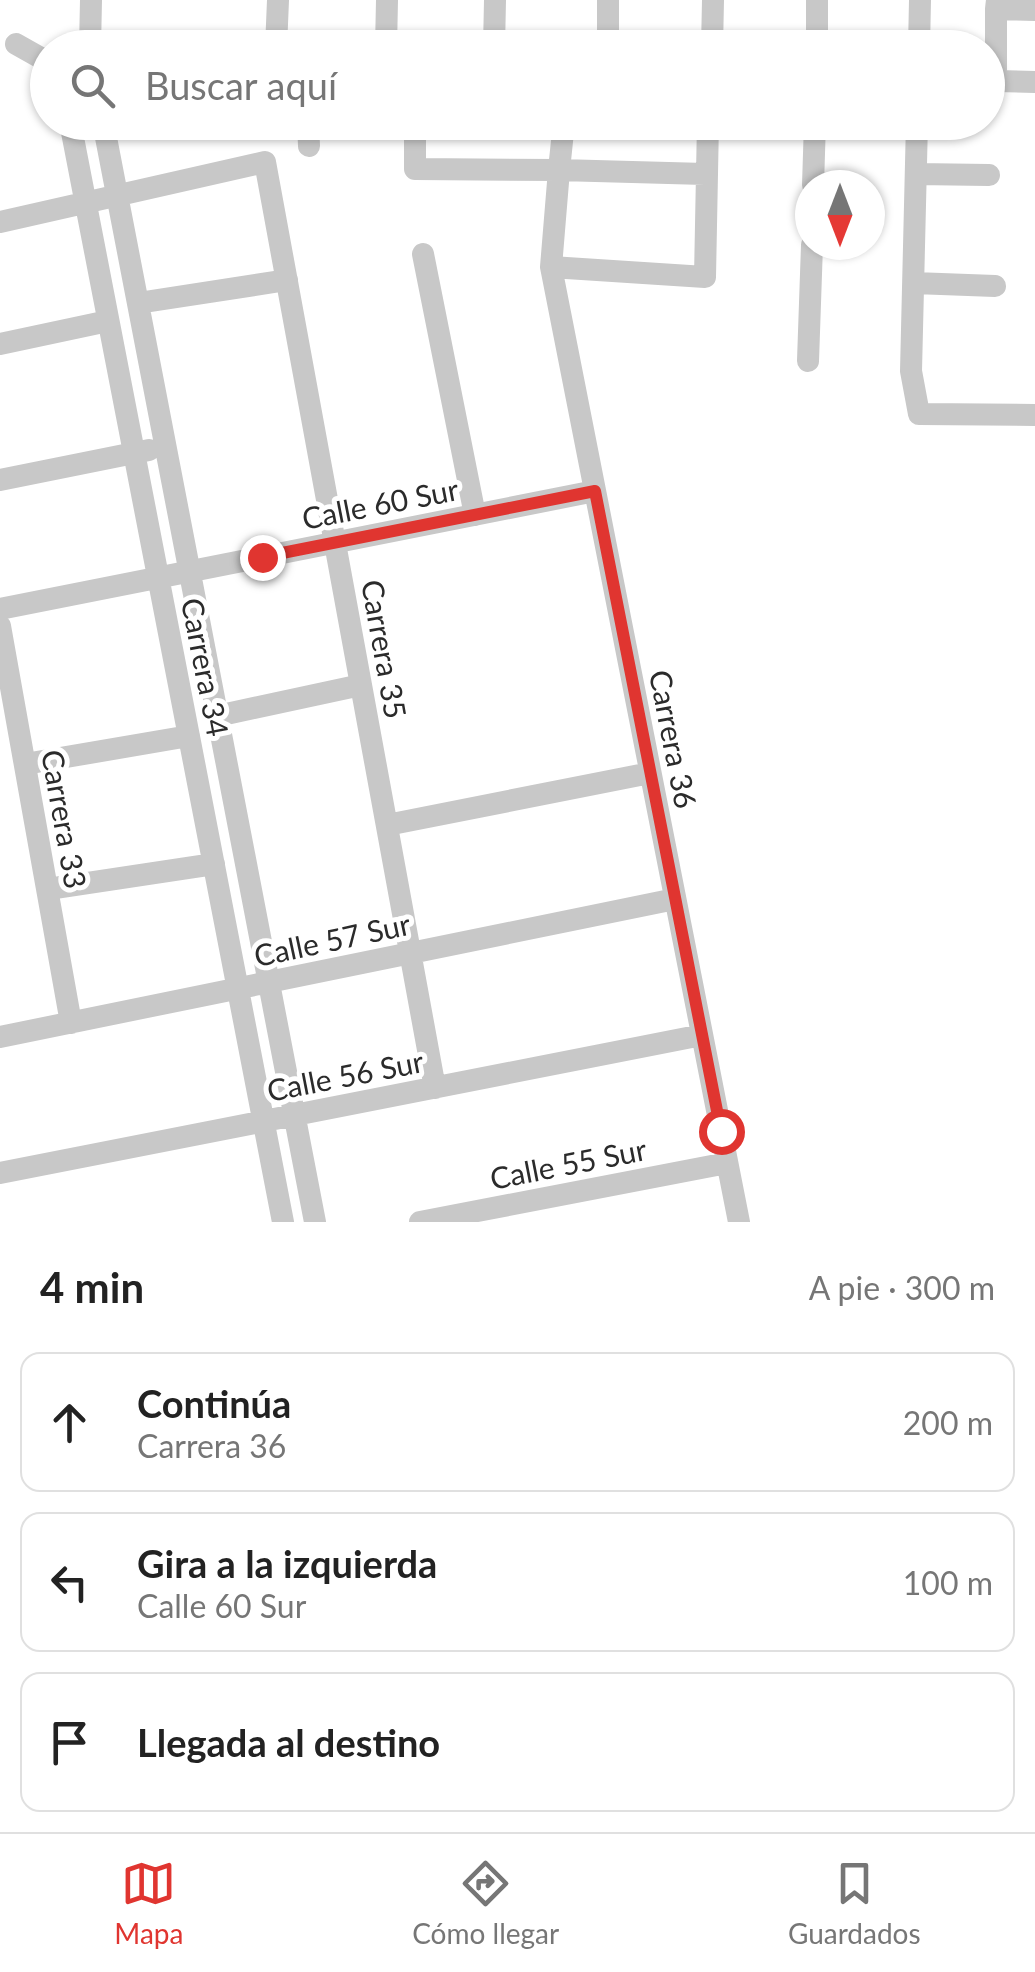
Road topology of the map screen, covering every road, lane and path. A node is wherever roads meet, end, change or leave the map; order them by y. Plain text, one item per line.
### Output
1 (91, 0) edge
2 (278, 0) edge
3 (386, 0) edge
4 (495, 0) edge
5 (608, 0) edge
6 (713, 0) edge
7 (818, 0) edge
8 (920, 0) edge
9 (996, 5) edge
10 (1035, 10) edge
11 (90, 30) edge
12 (277, 30) edge
13 (386, 30) edge
14 (494, 30) edge
15 (608, 30) edge
16 (712, 30) edge
17 (817, 30) edge
18 (919, 30) edge
19 (995, 30) edge
20 (16, 44) dead end
21 (30, 52) edge
22 (1005, 81) edge
23 (1035, 82) edge
24 (74, 140) edge
25 (106, 140) edge
26 (415, 140) edge
27 (562, 140) edge
28 (707, 140) edge
29 (814, 140) edge
30 (917, 140) edge
31 (559, 170) junction
32 (813, 170) edge
33 (705, 174) junction
34 (916, 174) junction
35 (989, 175) dead end
36 (117, 195) junction
37 (86, 202) junction
38 (0, 222) edge
39 (424, 254) dead end
40 (811, 260) edge
41 (551, 267) junction
42 (287, 280) junction
43 (914, 284) junction
44 (995, 286) dead end
45 (138, 302) junction
46 (108, 321) junction
47 (0, 344) edge
48 (808, 361) dead end
49 (1035, 415) edge
50 (166, 447) junction
51 (134, 453) junction
52 (0, 480) edge
53 (595, 491) junction
54 (475, 515) junction
55 (334, 542) junction
56 (190, 572) junction
57 (158, 578) junction
58 (0, 609) edge
59 (0, 626) edge
60 (361, 685) junction
61 (217, 716) junction
62 (189, 736) junction
63 (25, 764) junction
64 (650, 773) junction
65 (387, 826) junction
66 (214, 864) junction
67 (48, 890) junction
68 (675, 899) junction
69 (410, 954) junction
70 (268, 982) junction
71 (238, 989) junction
72 (72, 1023) junction
73 (702, 1036) junction
74 (0, 1038) edge
75 (435, 1088) junction
76 (294, 1115) junction
77 (264, 1122) junction
78 (727, 1163) junction
79 (0, 1173) edge
80 (283, 1222) edge
81 (315, 1222) edge
82 (420, 1222) edge
83 (739, 1222) edge

1 - 11 street
2 - 12 street
3 - 13 street
4 - 14 street
5 - 15 street
6 - 16 street
7 - 17 street
8 - 18 street
9 - 10 street
9 - 19 street
20 - 21 street
22 - 23 street
24 - 37 street, Carrera 34
25 - 36 street, Carrera 34
26 - 31 street
27 - 31 street, Carrera 36
28 - 33 street
29 - 32 street
30 - 34 street
31 - 33 street
31 - 41 street, Carrera 36
33 - 41 street
34 - 35 street
34 - 43 street
36 - 37 street
36 - 42 street, Carrera 35
36 - 45 street, Carrera 34
37 - 38 street
37 - 46 street, Carrera 34
39 - 54 street
40 - 48 street
41 - 53 street, Carrera 36
42 - 45 street
42 - 55 street, Carrera 35
43 - 44 street
43 - 49 street
45 - 50 street, Carrera 34
46 - 47 street
46 - 51 street, Carrera 34
50 - 51 street
50 - 56 street, Carrera 34
51 - 52 street
51 - 57 street, Carrera 34
53 - 54 street, Calle 60 Sur
53 - 64 street, Carrera 36
54 - 55 street, Calle 60 Sur
55 - 56 street, Calle 60 Sur
55 - 60 street, Carrera 35
56 - 57 street, Calle 60 Sur
56 - 61 street, Carrera 34
57 - 58 street, Calle 60 Sur
57 - 62 street, Carrera 34
59 - 63 street, Carrera 33
60 - 61 street
60 - 65 street, Carrera 35
61 - 70 street, Carrera 34
62 - 63 street
62 - 66 street, Carrera 34
63 - 67 street, Carrera 33
64 - 65 street
64 - 68 street, Carrera 36
65 - 69 street, Carrera 35
66 - 67 street
66 - 71 street, Carrera 34
67 - 72 street, Carrera 33
68 - 69 street, Calle 57 Sur
68 - 73 street, Carrera 36
69 - 70 street, Calle 57 Sur
69 - 75 street, Carrera 35
70 - 71 street, Calle 57 Sur
70 - 76 street, Carrera 34
71 - 72 street, Calle 57 Sur
71 - 77 street, Carrera 34
72 - 74 street, Calle 57 Sur
73 - 75 street, Calle 56 Sur
73 - 78 street, Carrera 36
75 - 76 street, Calle 56 Sur
76 - 77 street, Calle 56 Sur
76 - 81 street, Carrera 34
77 - 79 street, Calle 56 Sur
77 - 80 street, Carrera 34
78 - 82 street, Calle 55 Sur
78 - 83 street, Carrera 36

